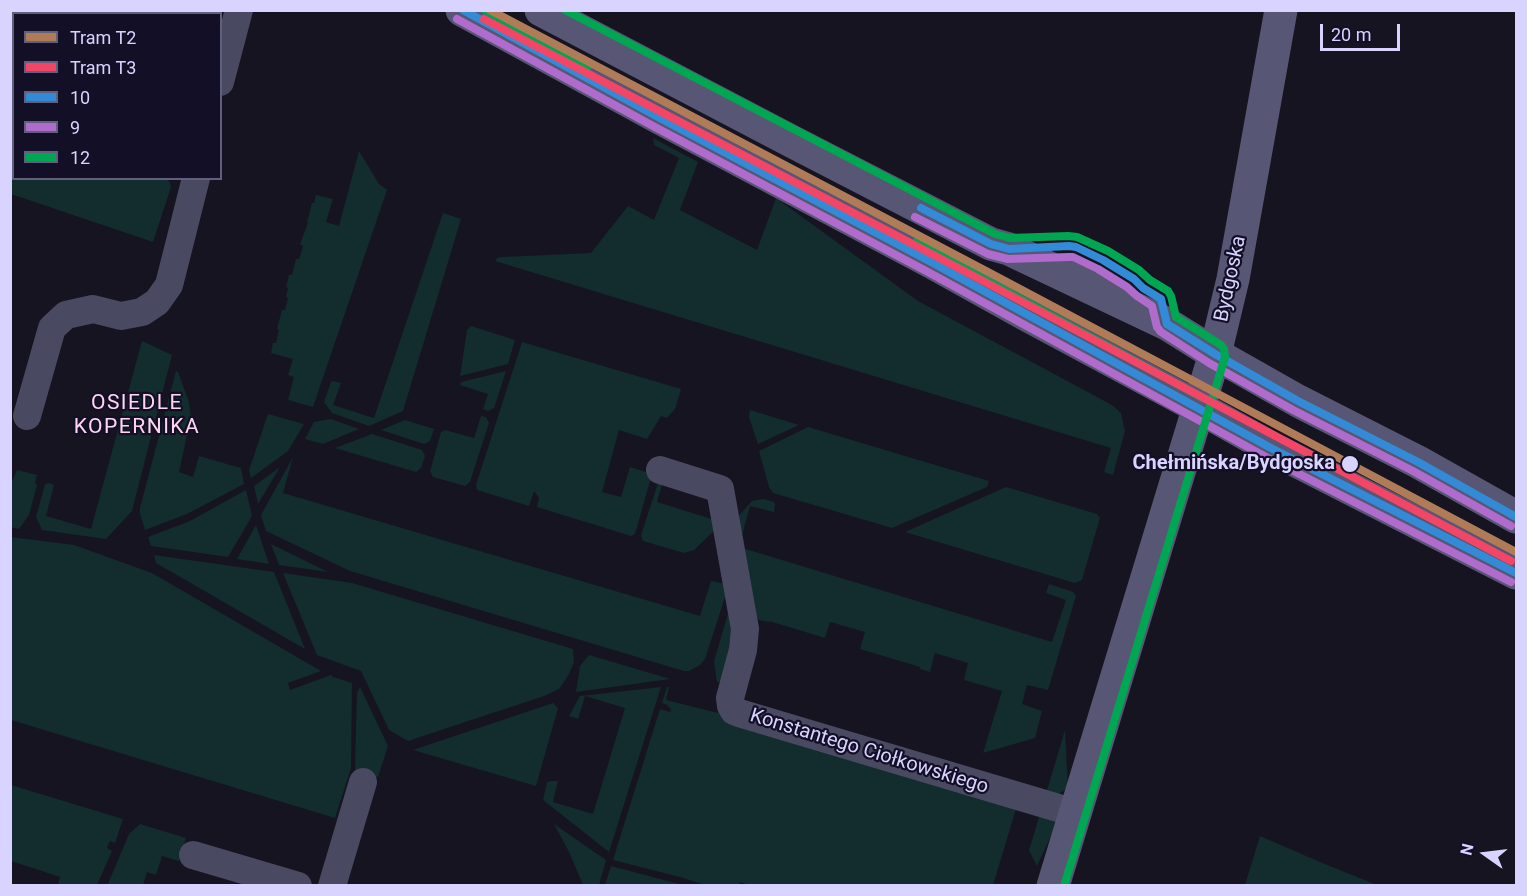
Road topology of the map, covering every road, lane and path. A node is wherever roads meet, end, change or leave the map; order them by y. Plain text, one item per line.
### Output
1 (238, 10) edge
2 (462, 10) edge
3 (541, 10) edge
4 (1281, 10) edge
5 (222, 74) edge
6 (195, 180) edge
7 (1215, 354) junction
8 (1198, 407) junction
9 (27, 416) dead end
10 (660, 470) dead end
11 (1516, 517) edge
12 (1516, 573) edge
13 (363, 783) dead end
14 (1075, 813) junction
15 (193, 855) dead end
16 (298, 885) edge
17 (332, 885) edge
18 (1053, 885) edge

1 - 5 street
2 - 8 main road
3 - 7 main road
4 - 7 main road, Bydgoska
6 - 9 street
7 - 8 main road, Bydgoska
7 - 11 main road
8 - 12 main road
8 - 14 main road, Bydgoska
10 - 14 street, Konstantego Ciołkowskiego
13 - 17 street
14 - 18 main road, Bydgoska
15 - 16 street

